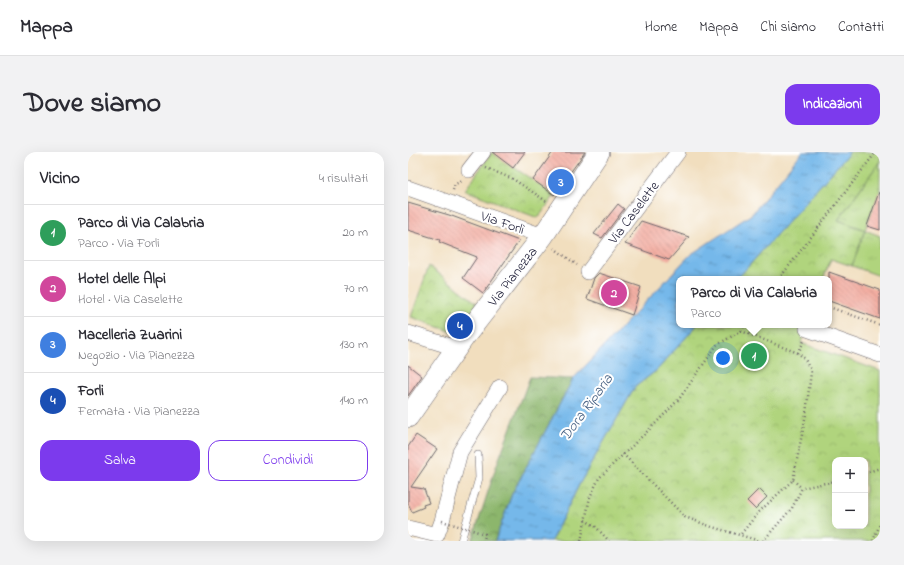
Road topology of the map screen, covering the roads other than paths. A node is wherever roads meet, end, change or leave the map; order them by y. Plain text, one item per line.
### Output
1 (599, 152) edge
2 (678, 152) edge
3 (408, 188) edge
4 (543, 236) junction
5 (588, 272) road end
6 (807, 329) dead end
7 (408, 333) edge
8 (456, 348) junction
9 (880, 355) edge
10 (500, 387) dead end
11 (408, 417) edge
12 (478, 455) dead end
13 (408, 528) edge
14 (436, 538) edge
15 (461, 541) edge

1 - 4 street, Via Pianezza
2 - 5 street, Via Caselette
3 - 4 street, Via Forlì
4 - 8 street, Via Pianezza
6 - 9 street
7 - 8 street
8 - 11 street, Via Pianezza
10 - 14 street
12 - 15 lane
13 - 14 street

